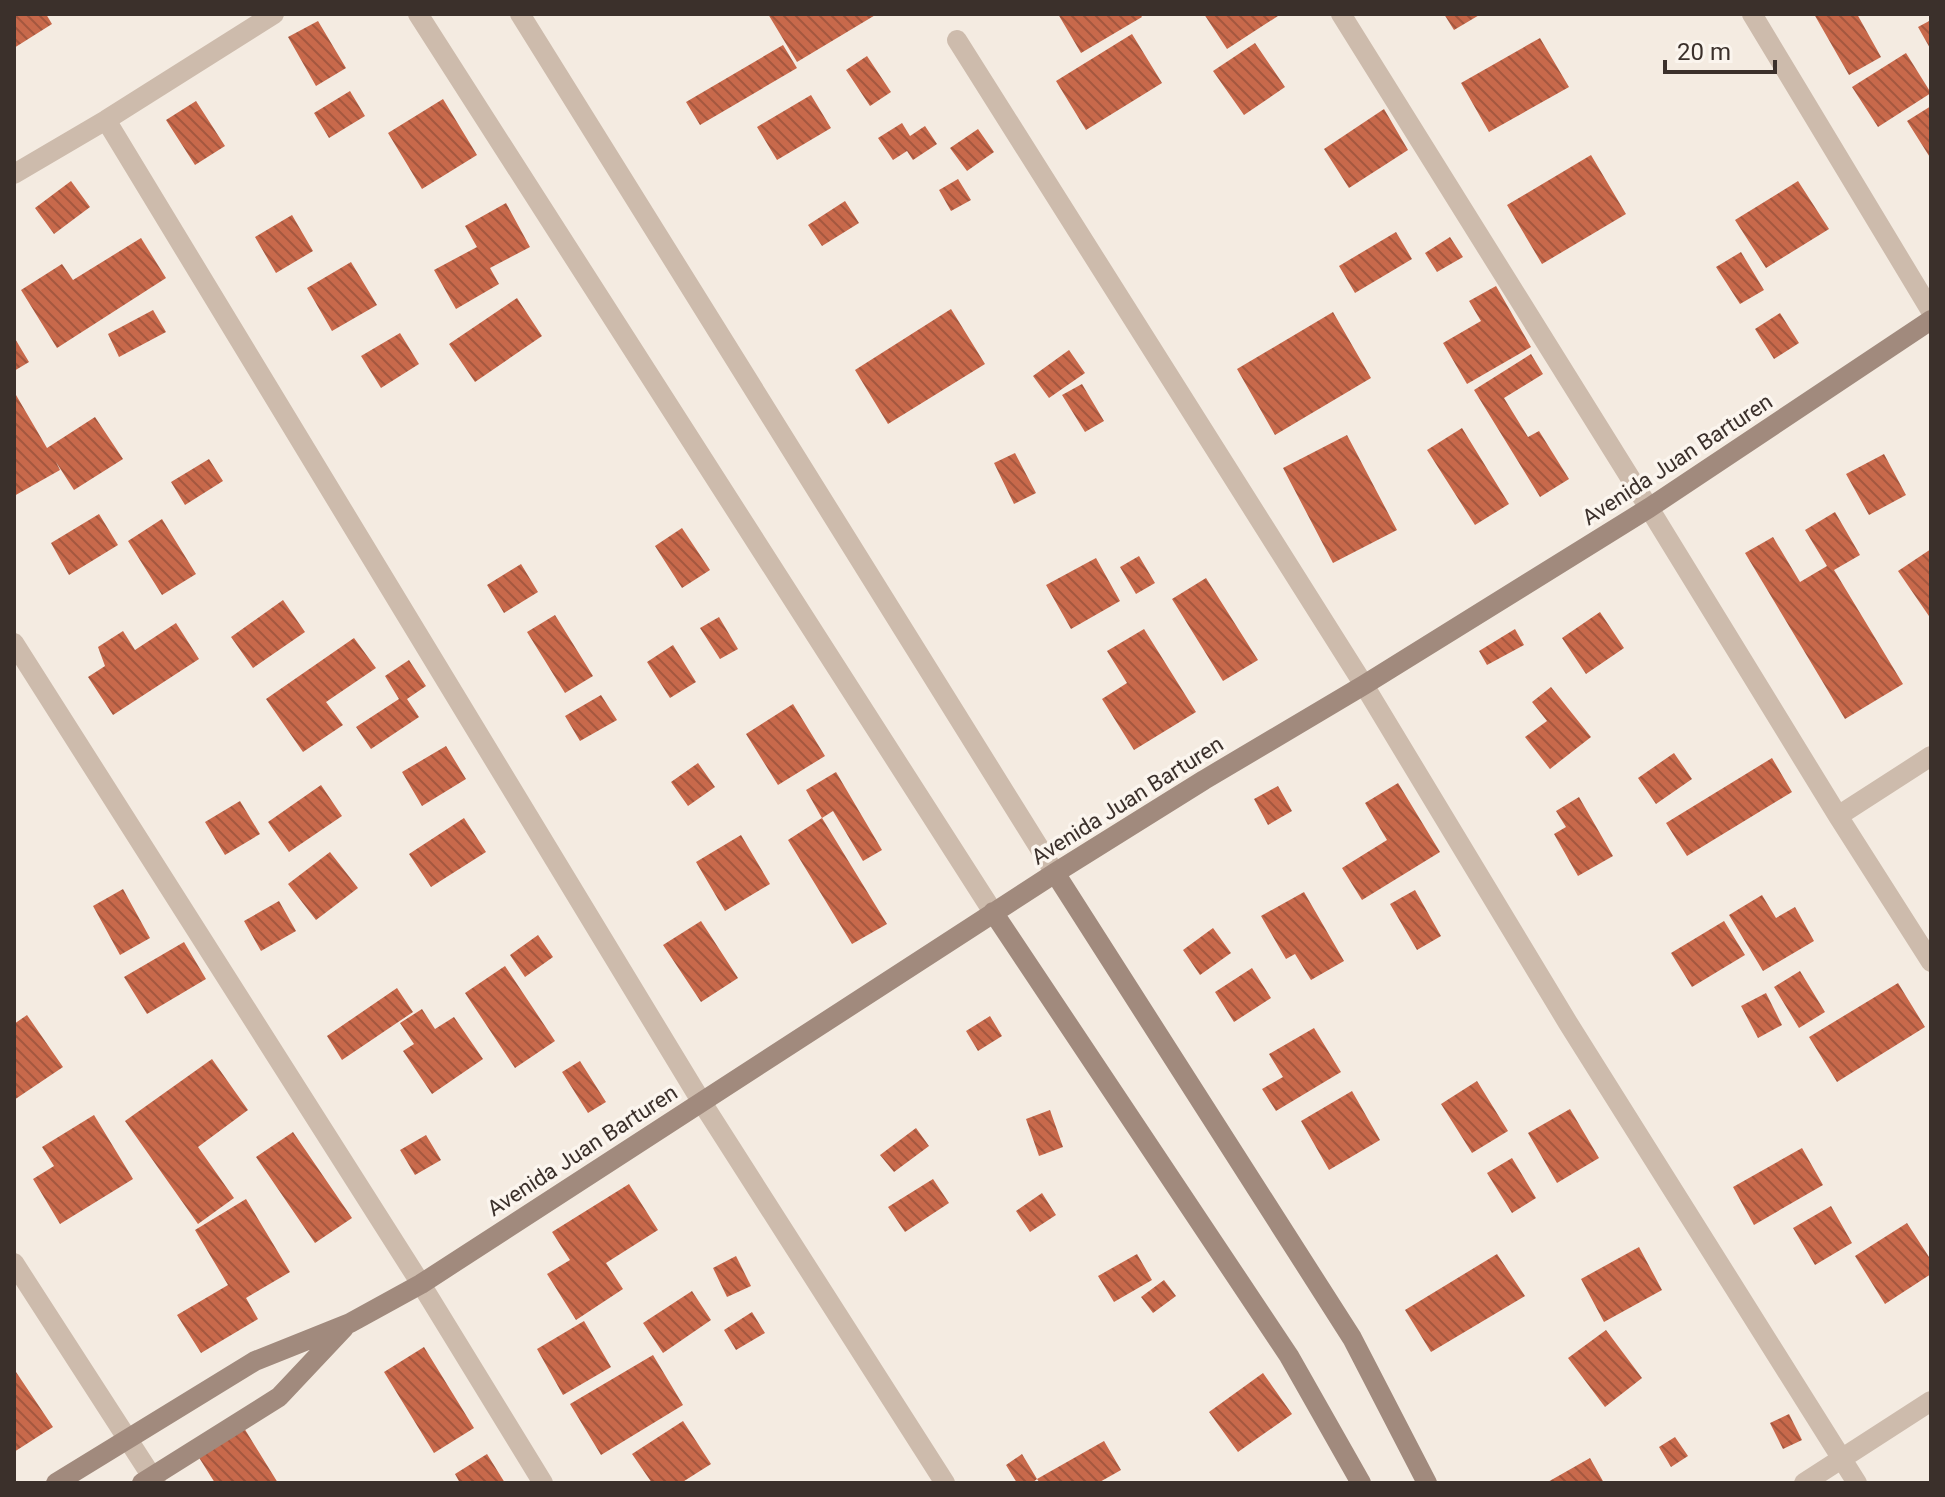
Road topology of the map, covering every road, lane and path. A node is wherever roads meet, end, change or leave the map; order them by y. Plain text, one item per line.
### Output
1 (274, 14) edge
2 (418, 14) edge
3 (520, 14) edge
4 (1341, 14) edge
5 (1752, 14) edge
6 (957, 40) dead end
7 (106, 120) junction
8 (14, 174) edge
9 (1931, 311) edge
10 (1931, 320) edge
11 (1649, 508) junction
12 (14, 643) edge
13 (1364, 685) junction
14 (1931, 756) edge
15 (1838, 816) junction
16 (1055, 873) junction
17 (993, 912) junction
18 (1931, 962) edge
19 (701, 1101) junction
20 (14, 1263) edge
21 (421, 1284) junction
22 (350, 1323) junction
23 (1931, 1401) edge
24 (127, 1439) junction
25 (1842, 1458) junction
26 (150, 1481) edge
27 (56, 1483) edge
28 (543, 1483) edge
29 (945, 1483) edge
30 (1361, 1483) edge
31 (1427, 1483) edge
32 (1804, 1483) edge
33 (1857, 1483) edge

1 - 7 street
2 - 17 street
3 - 16 street
4 - 11 street
5 - 9 street
6 - 13 street
7 - 8 street
7 - 19 street
10 - 11 street, Avenida Juan Barturen
11 - 13 street, Avenida Juan Barturen
11 - 15 street
12 - 21 street
13 - 16 street, Avenida Juan Barturen
13 - 25 street
14 - 15 street
15 - 18 street
16 - 17 street, Avenida Juan Barturen
16 - 31 street
17 - 19 street, Avenida Juan Barturen
17 - 30 street
19 - 21 street, Avenida Juan Barturen
19 - 29 street
20 - 24 street
21 - 22 street, Avenida Juan Barturen
21 - 28 street
22 - 24 street, Avenida Juan Barturen
22 - 26 street, Avenida Juan Barturen
23 - 25 street
24 - 26 street
24 - 27 street, Avenida Juan Barturen
25 - 32 street
25 - 33 street

